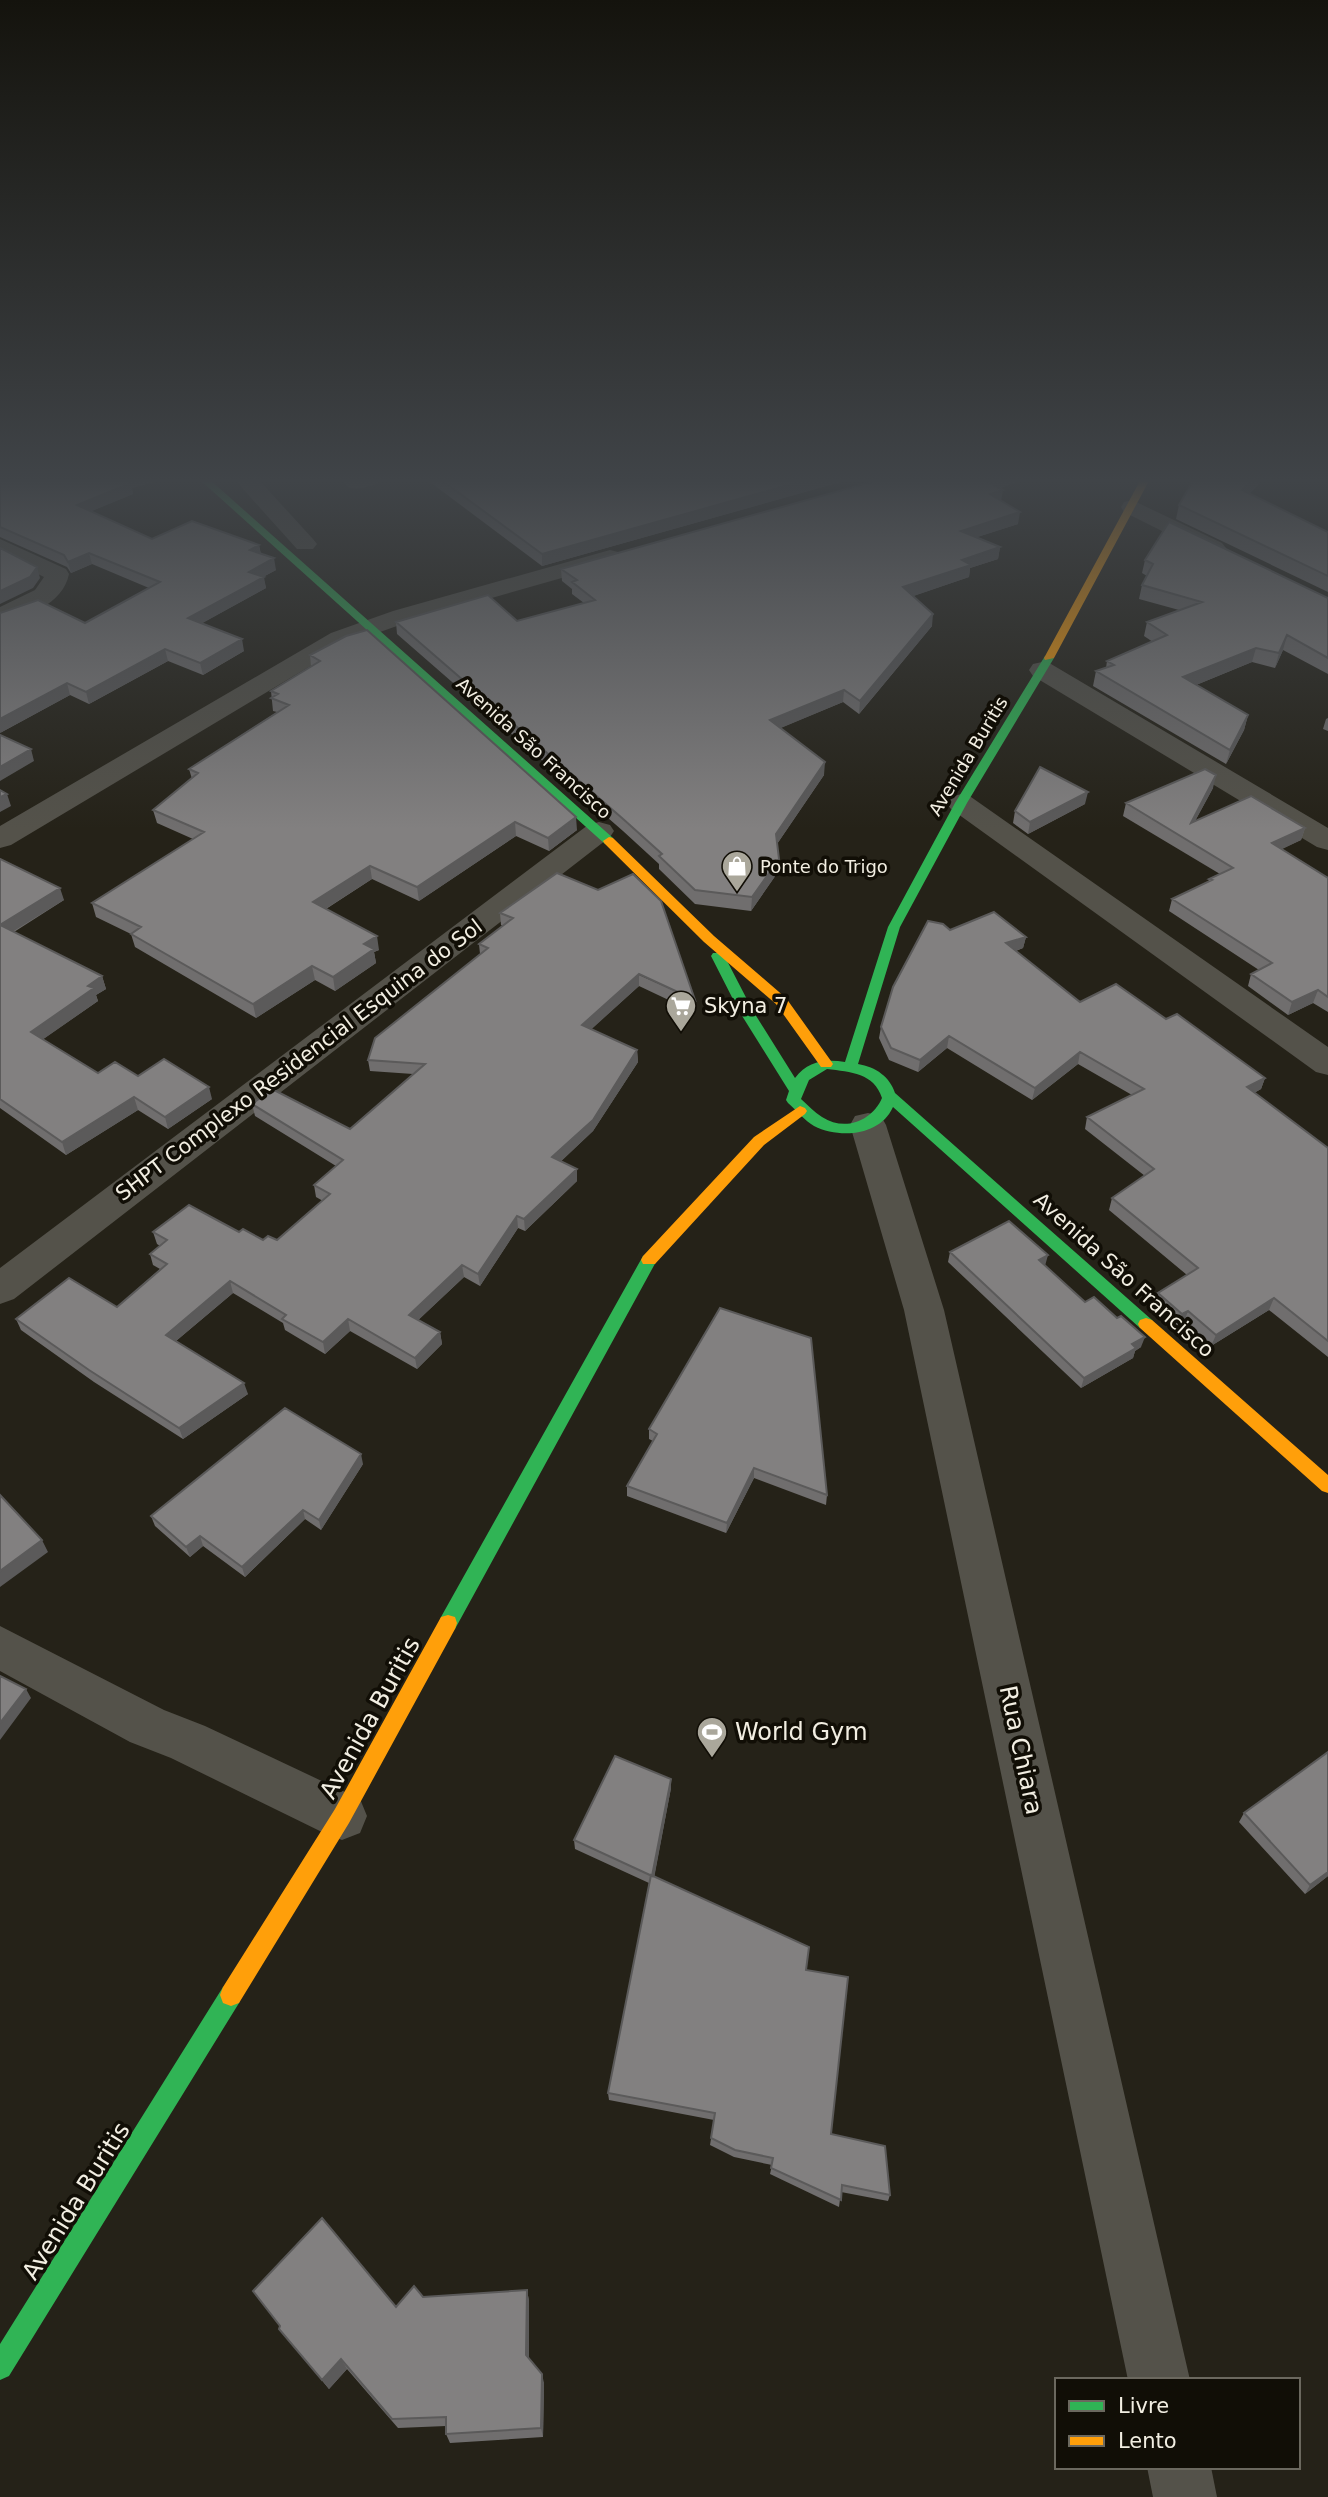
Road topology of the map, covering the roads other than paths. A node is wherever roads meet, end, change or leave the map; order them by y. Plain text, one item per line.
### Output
1 (43, 596) edge
2 (333, 596) edge
3 (478, 596) edge
4 (1083, 596) edge
5 (0, 616) edge
6 (368, 627) junction
7 (1042, 670) junction
8 (961, 803) junction
9 (599, 831) junction
10 (0, 839) edge
11 (1328, 841) edge
12 (709, 939) junction
13 (826, 1065) junction
14 (851, 1065) junction
15 (1328, 1065) edge
16 (794, 1088) junction
17 (800, 1111) junction
18 (880, 1111) junction
19 (0, 1289) edge
20 (1328, 1486) edge
21 (0, 1647) edge
22 (342, 1816) junction
23 (0, 2367) edge
24 (1160, 2378) edge
25 (1179, 2469) edge
26 (1185, 2497) edge

1 - 5 street
2 - 6 street, Avenida São Francisco
3 - 6 street
4 - 7 street, Avenida Buritis
6 - 9 street, Avenida São Francisco
6 - 10 street
7 - 8 street, Avenida Buritis
7 - 11 street
8 - 14 street, Avenida Buritis
8 - 15 street
9 - 12 street, Avenida São Francisco
9 - 19 street, SHPT Complexo Residencial Esquina do Sol
12 - 13 street, Avenida São Francisco
12 - 16 street, Avenida São Francisco
13 - 14 street
13 - 16 street
14 - 18 street
16 - 17 street
17 - 18 street
17 - 22 street, Avenida Buritis
18 - 20 street, Avenida São Francisco
18 - 24 street, Rua Chiara
21 - 22 street
22 - 23 street, Avenida Buritis
25 - 26 street

